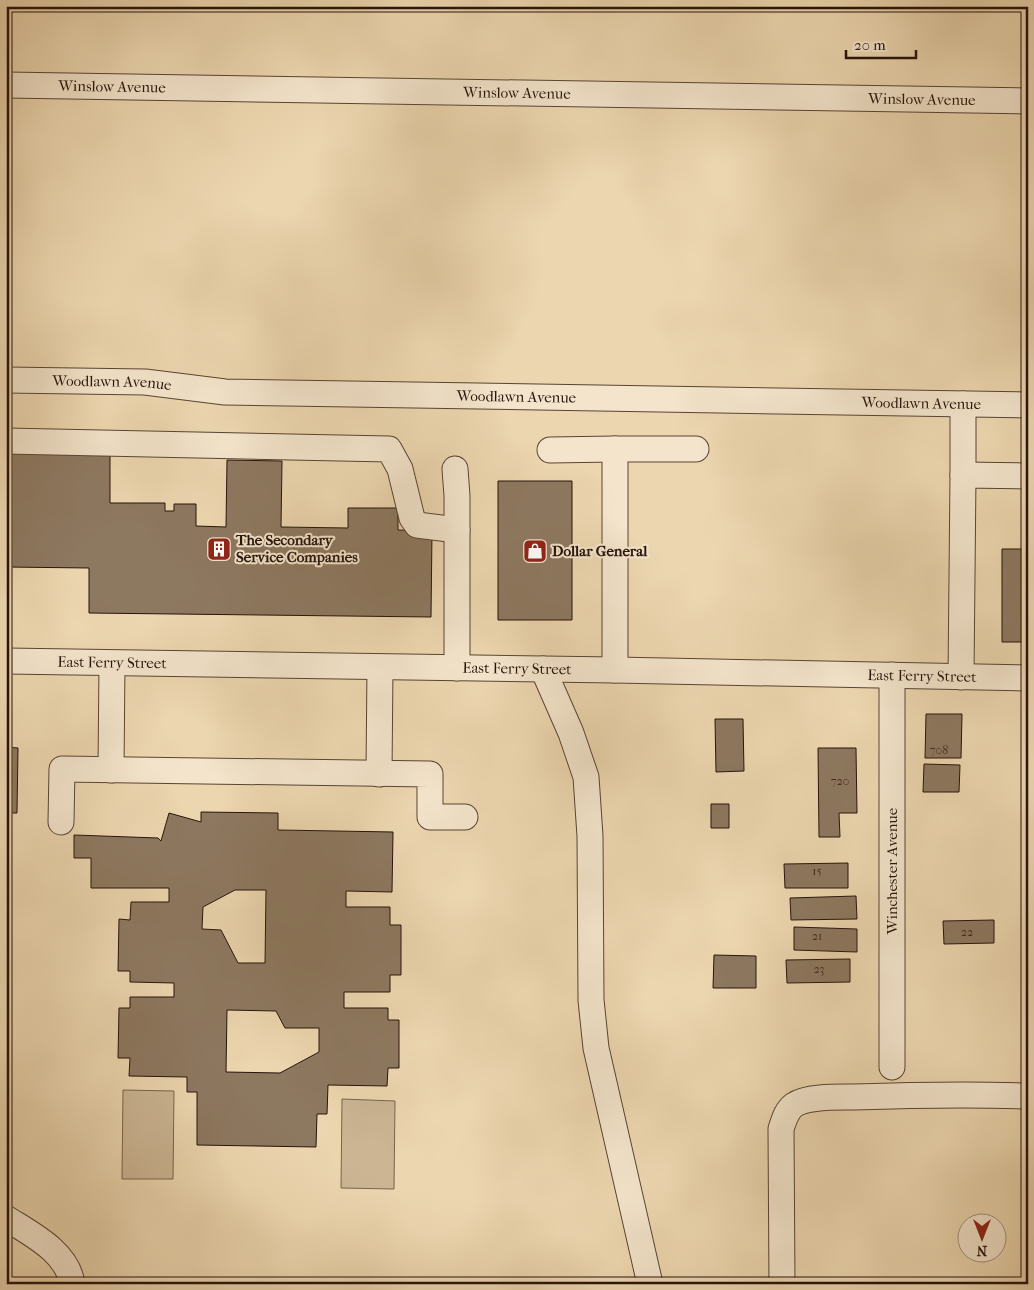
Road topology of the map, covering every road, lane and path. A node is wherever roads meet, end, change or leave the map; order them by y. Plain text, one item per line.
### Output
1 (6, 86) edge
2 (1028, 101) edge
3 (6, 380) edge
4 (963, 404) junction
5 (1028, 405) edge
6 (6, 441) edge
7 (615, 449) junction
8 (696, 449) dead end
9 (550, 450) dead end
10 (455, 468) dead end
11 (963, 475) junction
12 (1028, 476) edge
13 (457, 530) junction
14 (6, 661) edge
15 (112, 664) junction
16 (380, 667) junction
17 (457, 668) junction
18 (543, 669) junction
19 (615, 670) junction
20 (892, 675) junction
21 (961, 676) junction
22 (1028, 678) edge
23 (111, 770) junction
24 (379, 774) junction
25 (464, 817) dead end
26 (61, 822) dead end
27 (892, 1066) dead end
28 (1028, 1096) edge
29 (6, 1218) edge
30 (72, 1284) edge
31 (650, 1284) edge
32 (782, 1284) edge

1 - 2 street, Winslow Avenue
3 - 4 street, Woodlawn Avenue
4 - 5 street, Woodlawn Avenue
4 - 11 street
6 - 13 street
7 - 8 street
7 - 9 street
7 - 19 street
10 - 13 street
11 - 12 street
11 - 21 street
13 - 17 street
14 - 15 street, East Ferry Street
15 - 16 street, East Ferry Street
15 - 23 street
16 - 17 street, East Ferry Street
16 - 24 street
17 - 18 street, East Ferry Street
18 - 19 street, East Ferry Street
18 - 31 street
19 - 20 street, East Ferry Street
20 - 21 street, East Ferry Street
20 - 27 street, Winchester Avenue
21 - 22 street, East Ferry Street
23 - 24 street
23 - 26 street
24 - 25 street
28 - 32 street
29 - 30 street

